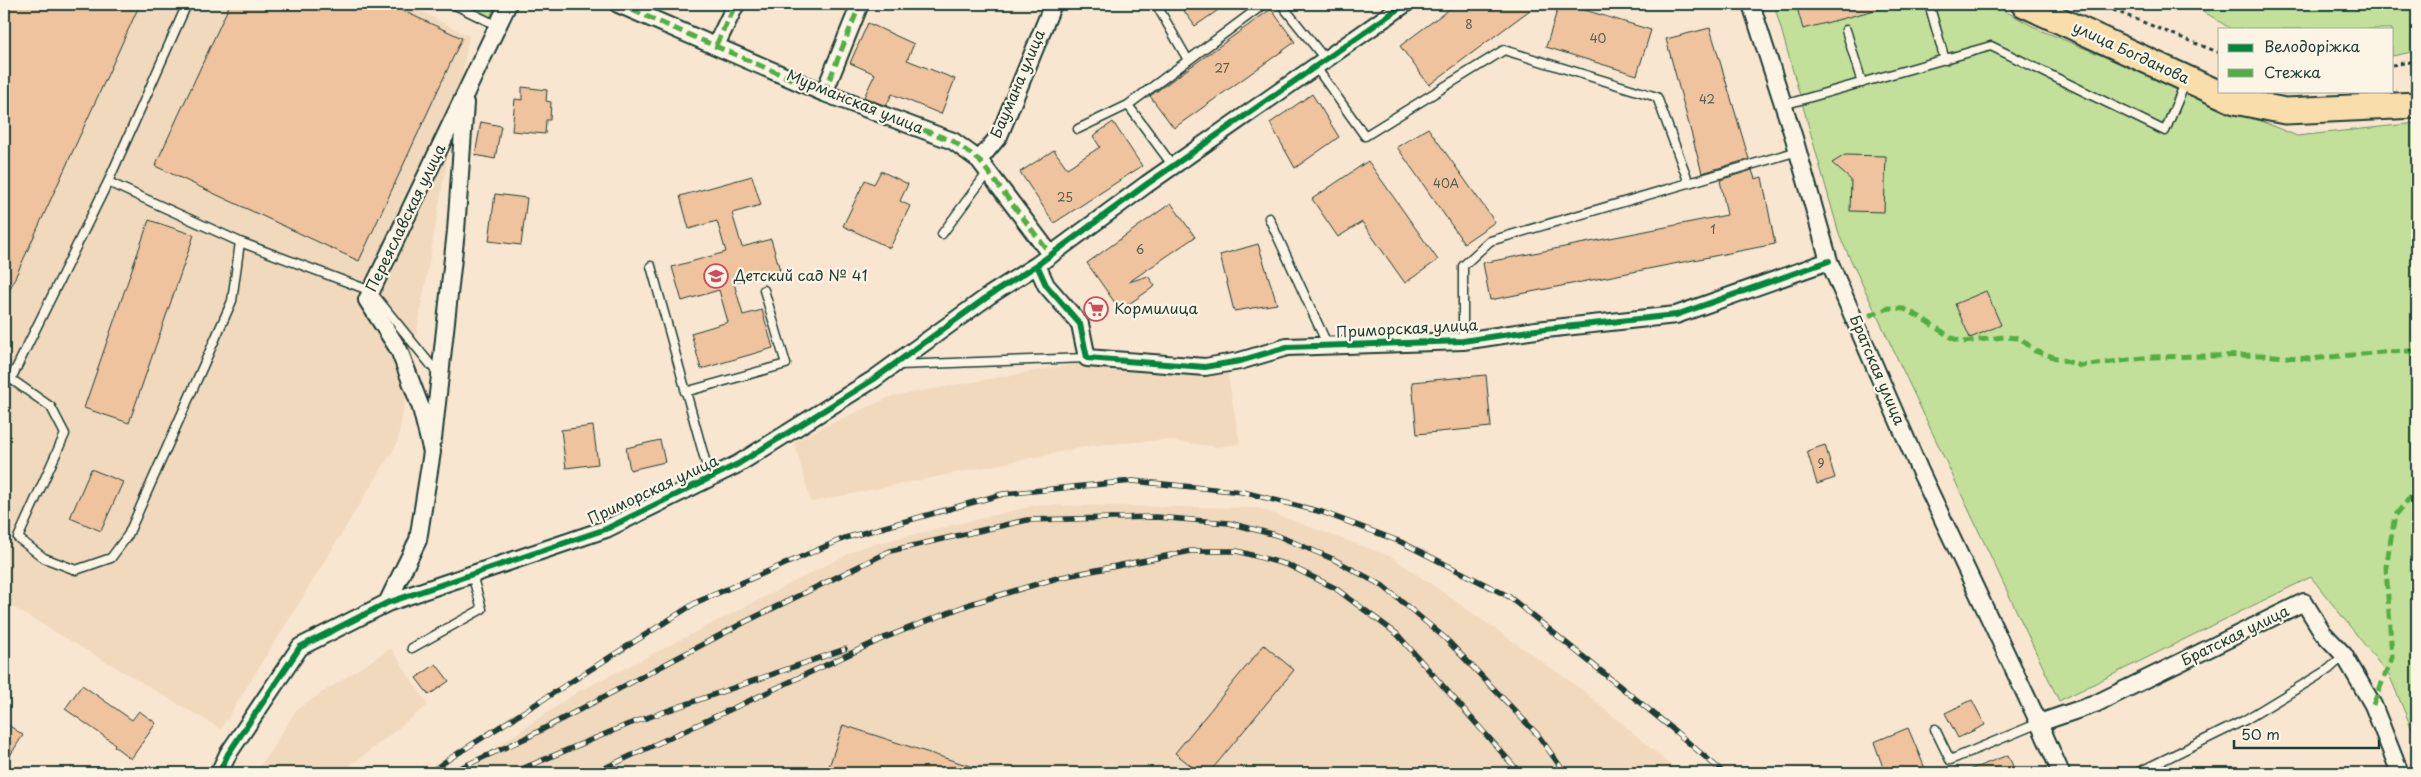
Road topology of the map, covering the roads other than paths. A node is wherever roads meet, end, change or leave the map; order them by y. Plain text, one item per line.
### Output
1 (187, 4) edge
2 (453, 4) edge
3 (508, 4) edge
4 (618, 4) edge
5 (736, 4) edge
6 (860, 4) edge
7 (1052, 4) edge
8 (1156, 4) edge
9 (1264, 4) edge
10 (1281, 4) edge
11 (1405, 4) edge
12 (1751, 4) edge
13 (1929, 4) edge
14 (2024, 4) edge
15 (498, 26) junction
16 (1846, 30) dead end
17 (716, 45) junction
18 (1188, 60) junction
19 (1945, 60) junction
20 (1320, 62) junction
21 (2187, 79) junction
22 (1862, 83) junction
23 (824, 93) junction
24 (466, 94) junction
25 (1128, 105) junction
26 (1784, 105) junction
27 (2417, 105) edge
28 (1078, 129) dead end
29 (1798, 151) junction
30 (984, 166) junction
31 (1173, 166) junction
32 (108, 182) junction
33 (1689, 183) junction
34 (1269, 218) dead end
35 (942, 234) dead end
36 (240, 242) junction
37 (1051, 255) junction
38 (1829, 261) junction
39 (1038, 265) junction
40 (651, 266) dead end
41 (764, 290) dead end
42 (371, 291) junction
43 (1463, 342) junction
44 (1328, 346) junction
45 (1087, 358) junction
46 (894, 365) junction
47 (440, 376) junction
48 (7, 377) edge
49 (685, 392) junction
50 (432, 452) junction
51 (710, 478) junction
52 (472, 575) junction
53 (387, 603) junction
54 (412, 648) dead end
55 (2344, 655) junction
56 (2039, 723) junction
57 (1935, 729) dead end
58 (219, 773) edge
59 (2061, 773) edge
60 (2137, 773) edge
61 (2400, 773) edge

1 - 32 lane
2 - 15 lane
3 - 15 street, Переяславская улица
4 - 17 street, Мурманская улица
5 - 17 street
6 - 23 street
7 - 30 street, Баумана улица
8 - 18 lane
9 - 18 lane
10 - 20 lane
11 - 20 street, Приморская улица
12 - 26 street, Братская улица
13 - 19 lane
14 - 21 main road, улица Богданова
15 - 24 street, Переяславская улица
16 - 22 lane
17 - 23 street, Мурманская улица
18 - 25 lane
19 - 21 lane
19 - 22 lane
20 - 31 street, Приморская улица
20 - 33 lane
21 - 27 main road, улица Богданова
22 - 26 lane
23 - 30 street, Мурманская улица
24 - 42 street, Переяславская улица
24 - 47 street
25 - 28 lane
25 - 31 lane
26 - 29 street, Братская улица
29 - 33 lane
29 - 38 street, Братская улица
30 - 35 lane
30 - 37 street, Мурманская улица
31 - 37 street, Приморская улица
32 - 36 lane
32 - 48 lane
33 - 43 lane
34 - 44 lane
36 - 42 lane
36 - 48 lane
37 - 39 street, Приморская улица
38 - 43 street, Приморская улица
38 - 56 street, Братская улица
39 - 45 street
39 - 46 street, Приморская улица
40 - 49 lane
41 - 49 lane
42 - 47 lane
42 - 50 street, Переяславская улица
43 - 44 street, Приморская улица
44 - 45 street, Приморская улица
45 - 46 lane
46 - 51 street, Приморская улица
47 - 50 street
49 - 51 lane
50 - 53 street, Переяславская улица
51 - 52 street, Приморская улица
52 - 53 street, Приморская улица
52 - 54 lane
53 - 58 street, Приморская улица
55 - 56 street, Братская улица
55 - 60 lane
55 - 61 street, Братская улица
56 - 57 lane
56 - 59 street, Братская улица

